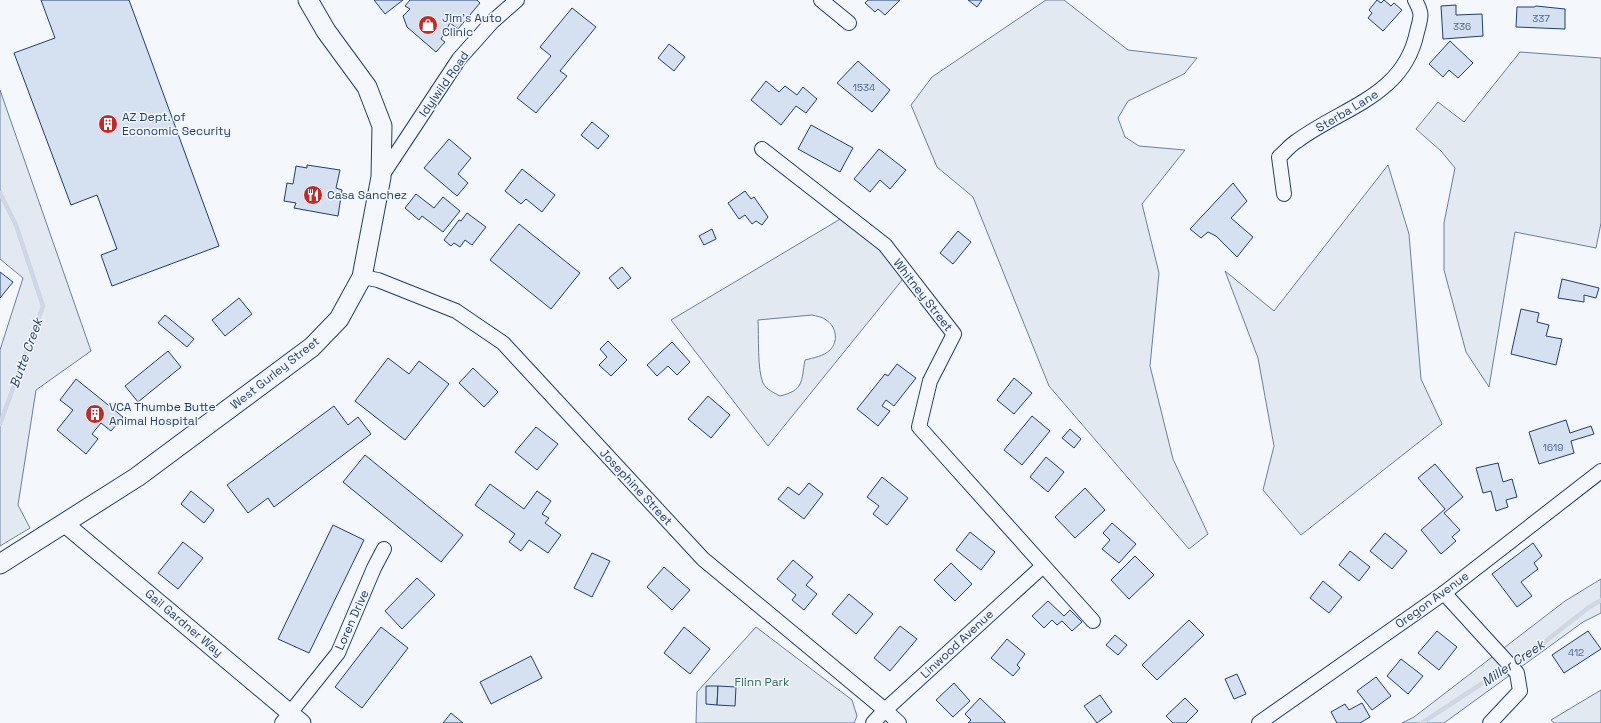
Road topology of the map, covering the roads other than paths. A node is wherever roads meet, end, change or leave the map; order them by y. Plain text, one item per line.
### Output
1 (308, 0) edge
2 (517, 0) edge
3 (821, 0) edge
4 (1415, 0) edge
5 (849, 23) dead end
6 (762, 149) dead end
7 (382, 177) junction
8 (1284, 194) dead end
9 (362, 277) junction
10 (1601, 471) edge
11 (65, 524) junction
12 (384, 549) dead end
13 (0, 564) edge
14 (1043, 566) junction
15 (1444, 593) junction
16 (1093, 621) dead end
17 (885, 710) junction
18 (291, 720) edge
19 (873, 723) edge
20 (899, 723) edge
21 (1259, 723) edge
22 (1490, 723) edge

1 - 7 main road, West Gurley Street
2 - 7 street, Idylwild Road
3 - 5 street
4 - 8 street, Sterba Lane
6 - 14 street, Whitney Street
7 - 9 main road, West Gurley Street
9 - 11 main road, West Gurley Street
9 - 17 street, Josephine Street
10 - 15 street, Oregon Avenue
11 - 13 main road, West Gurley Street
11 - 18 street, Gail Gardner Way
12 - 18 street, Loren Drive
14 - 16 street, Whitney Street
14 - 17 street, Linwood Avenue
15 - 21 street, Oregon Avenue
15 - 22 street
17 - 19 street, Linwood Avenue
17 - 20 street, Josephine Street

